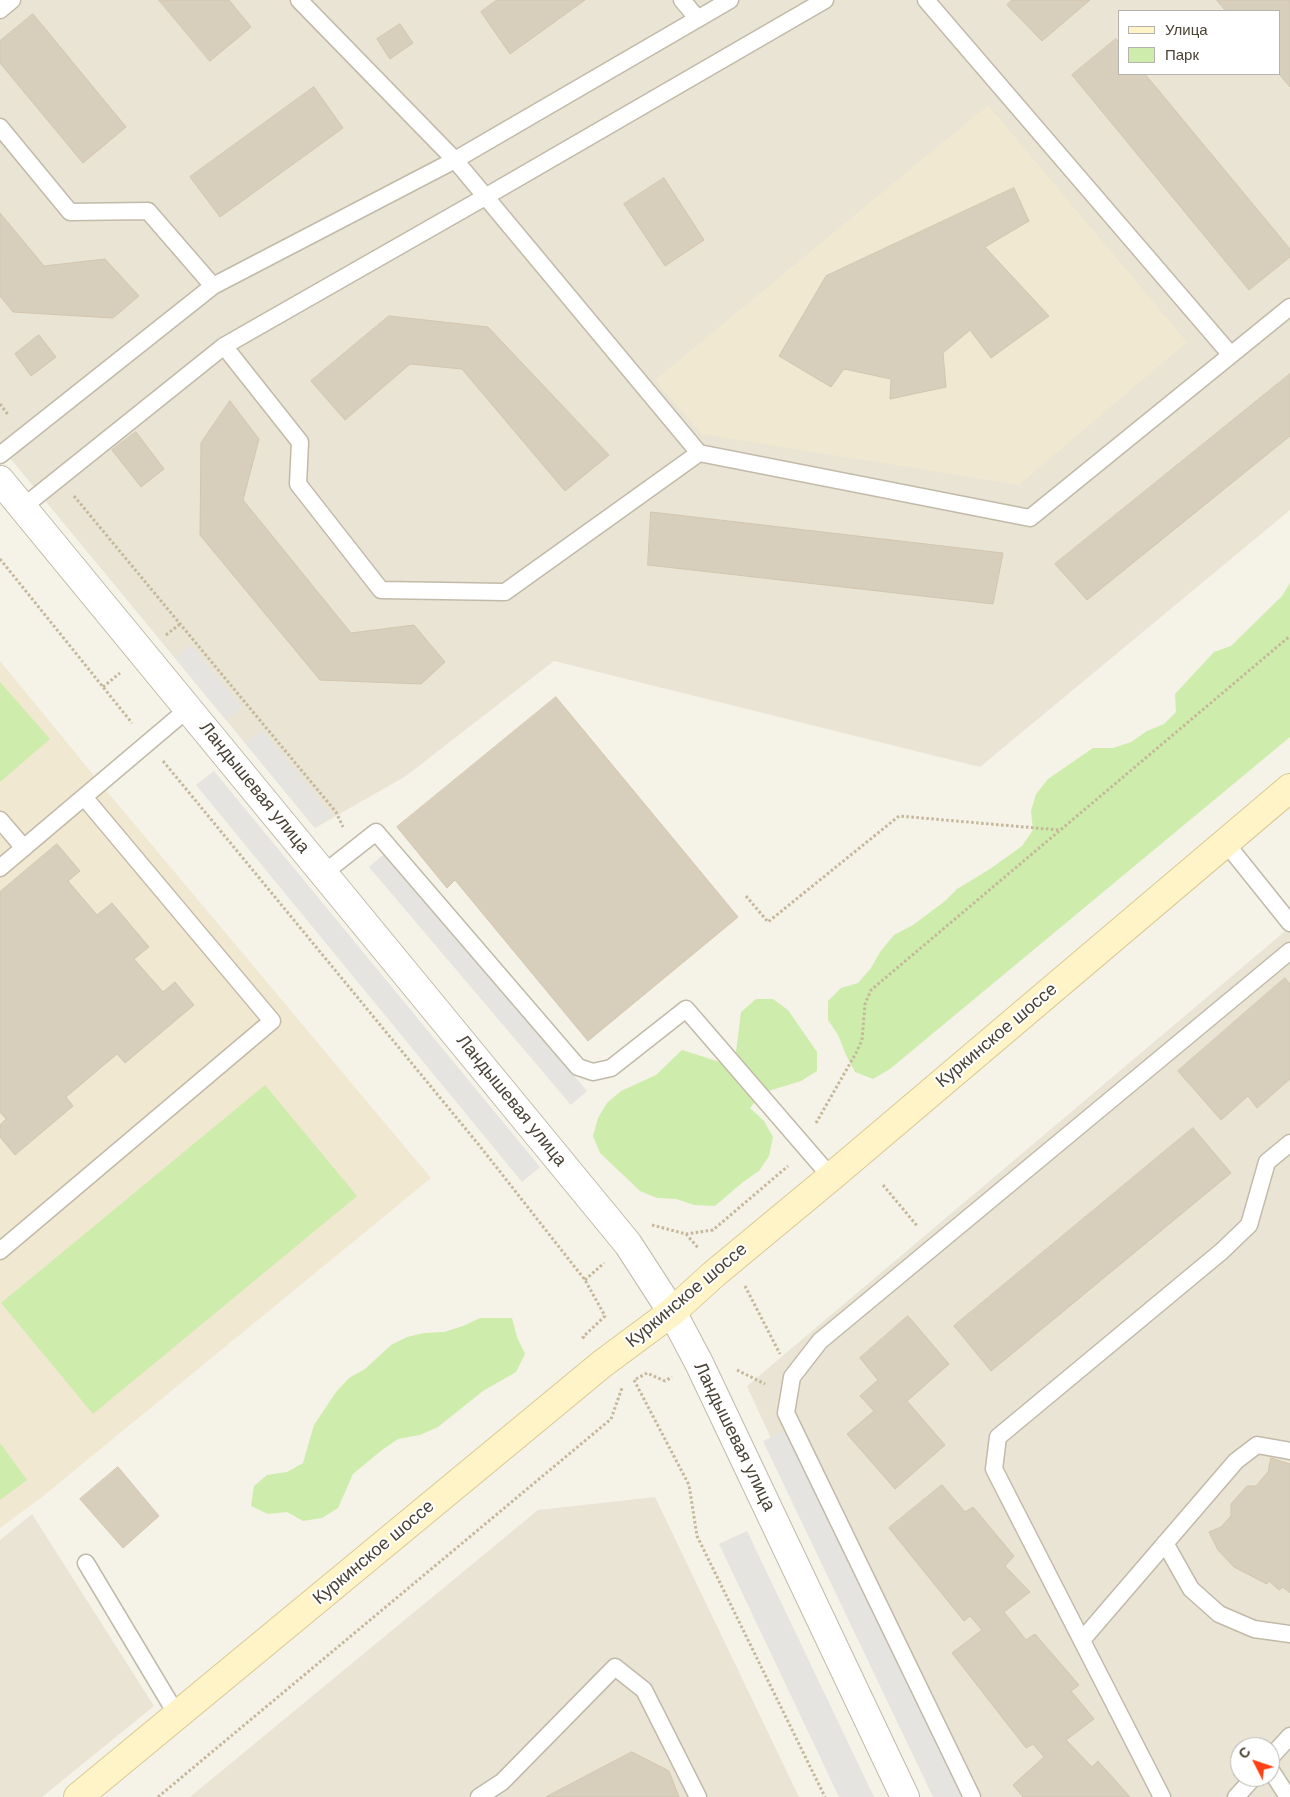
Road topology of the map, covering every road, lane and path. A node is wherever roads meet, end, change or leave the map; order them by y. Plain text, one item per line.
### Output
1 (12, 0) edge
2 (299, 0) edge
3 (682, 0) edge
4 (730, 0) edge
5 (825, 0) edge
6 (926, 0) edge
7 (0, 10) edge
8 (698, 19) junction
9 (0, 127) edge
10 (455, 160) junction
11 (485, 198) junction
12 (212, 286) junction
13 (1290, 307) edge
14 (224, 346) junction
15 (1231, 355) junction
16 (0, 404) edge
17 (24, 435) junction
18 (699, 454) junction
19 (0, 455) edge
20 (58, 477) junction
21 (0, 480) edge
22 (22, 507) junction
23 (0, 559) edge
24 (180, 624) junction
25 (1290, 636) edge
26 (160, 640) dead end
27 (123, 670) dead end
28 (103, 687) junction
29 (188, 708) junction
30 (148, 743) junction
31 (1290, 788) edge
32 (84, 797) junction
33 (0, 820) edge
34 (1060, 830) junction
35 (1225, 842) junction
36 (24, 848) junction
37 (354, 850) junction
38 (0, 868) edge
39 (324, 873) junction
40 (746, 896) dead end
41 (1290, 923) edge
42 (1290, 951) edge
43 (1290, 1143) edge
44 (479, 1145) dead end
45 (806, 1150) junction
46 (831, 1177) junction
47 (882, 1185) dead end
48 (910, 1218) dead end
49 (628, 1244) junction
50 (0, 1251) edge
51 (585, 1280) dead end
52 (743, 1281) dead end
53 (672, 1312) junction
54 (734, 1368) dead end
55 (792, 1378) junction
56 (634, 1380) dead end
57 (622, 1386) dead end
58 (789, 1397) junction
59 (1290, 1451) edge
60 (1165, 1543) junction
61 (86, 1563) dead end
62 (1290, 1634) edge
63 (1082, 1640) junction
64 (177, 1715) junction
65 (1290, 1736) edge
66 (1280, 1747) edge
67 (1280, 1785) edge
68 (1245, 1787) edge
69 (78, 1797) edge
70 (158, 1797) edge
71 (479, 1797) edge
72 (698, 1797) edge
73 (825, 1797) edge
74 (906, 1797) edge
75 (972, 1797) edge
76 (1162, 1797) edge
77 (1236, 1797) edge
78 (1288, 1797) edge

1 - 7 lane
2 - 10 lane
3 - 8 lane
4 - 8 lane
5 - 11 lane
6 - 15 lane
8 - 10 lane
9 - 12 lane
10 - 11 lane
10 - 12 lane
11 - 14 lane
11 - 18 lane
12 - 17 lane
13 - 15 lane
14 - 18 lane
14 - 20 lane
15 - 18 lane
16 - 17 path
17 - 19 lane
20 - 22 lane
20 - 24 path
21 - 22 street, Ландышевая улица
22 - 29 street, Ландышевая улица
23 - 28 path
24 - 26 path
24 - 37 path
25 - 34 path
27 - 28 path
28 - 30 path
29 - 30 lane
29 - 39 street, Ландышевая улица
30 - 32 lane
30 - 44 path
31 - 35 main road, Куркинское шоссе
32 - 36 lane
32 - 50 lane
33 - 36 lane
34 - 40 path
34 - 45 path
35 - 41 lane
35 - 46 main road, Куркинское шоссе
36 - 38 lane
37 - 39 lane
37 - 45 lane
39 - 49 street, Ландышевая улица
42 - 55 lane
43 - 63 lane
45 - 46 lane
45 - 49 path
46 - 53 main road, Куркинское шоссе
47 - 48 path
49 - 51 path
49 - 53 street, Ландышевая улица
52 - 55 path
53 - 64 main road, Куркинское шоссе
53 - 74 street, Ландышевая улица
54 - 58 path
55 - 58 lane
56 - 73 path
57 - 70 path
58 - 75 lane
59 - 60 lane
60 - 62 lane
60 - 63 lane
61 - 64 lane
63 - 76 lane
64 - 69 main road, Куркинское шоссе
65 - 66 lane
67 - 78 lane
68 - 77 lane
71 - 72 lane

